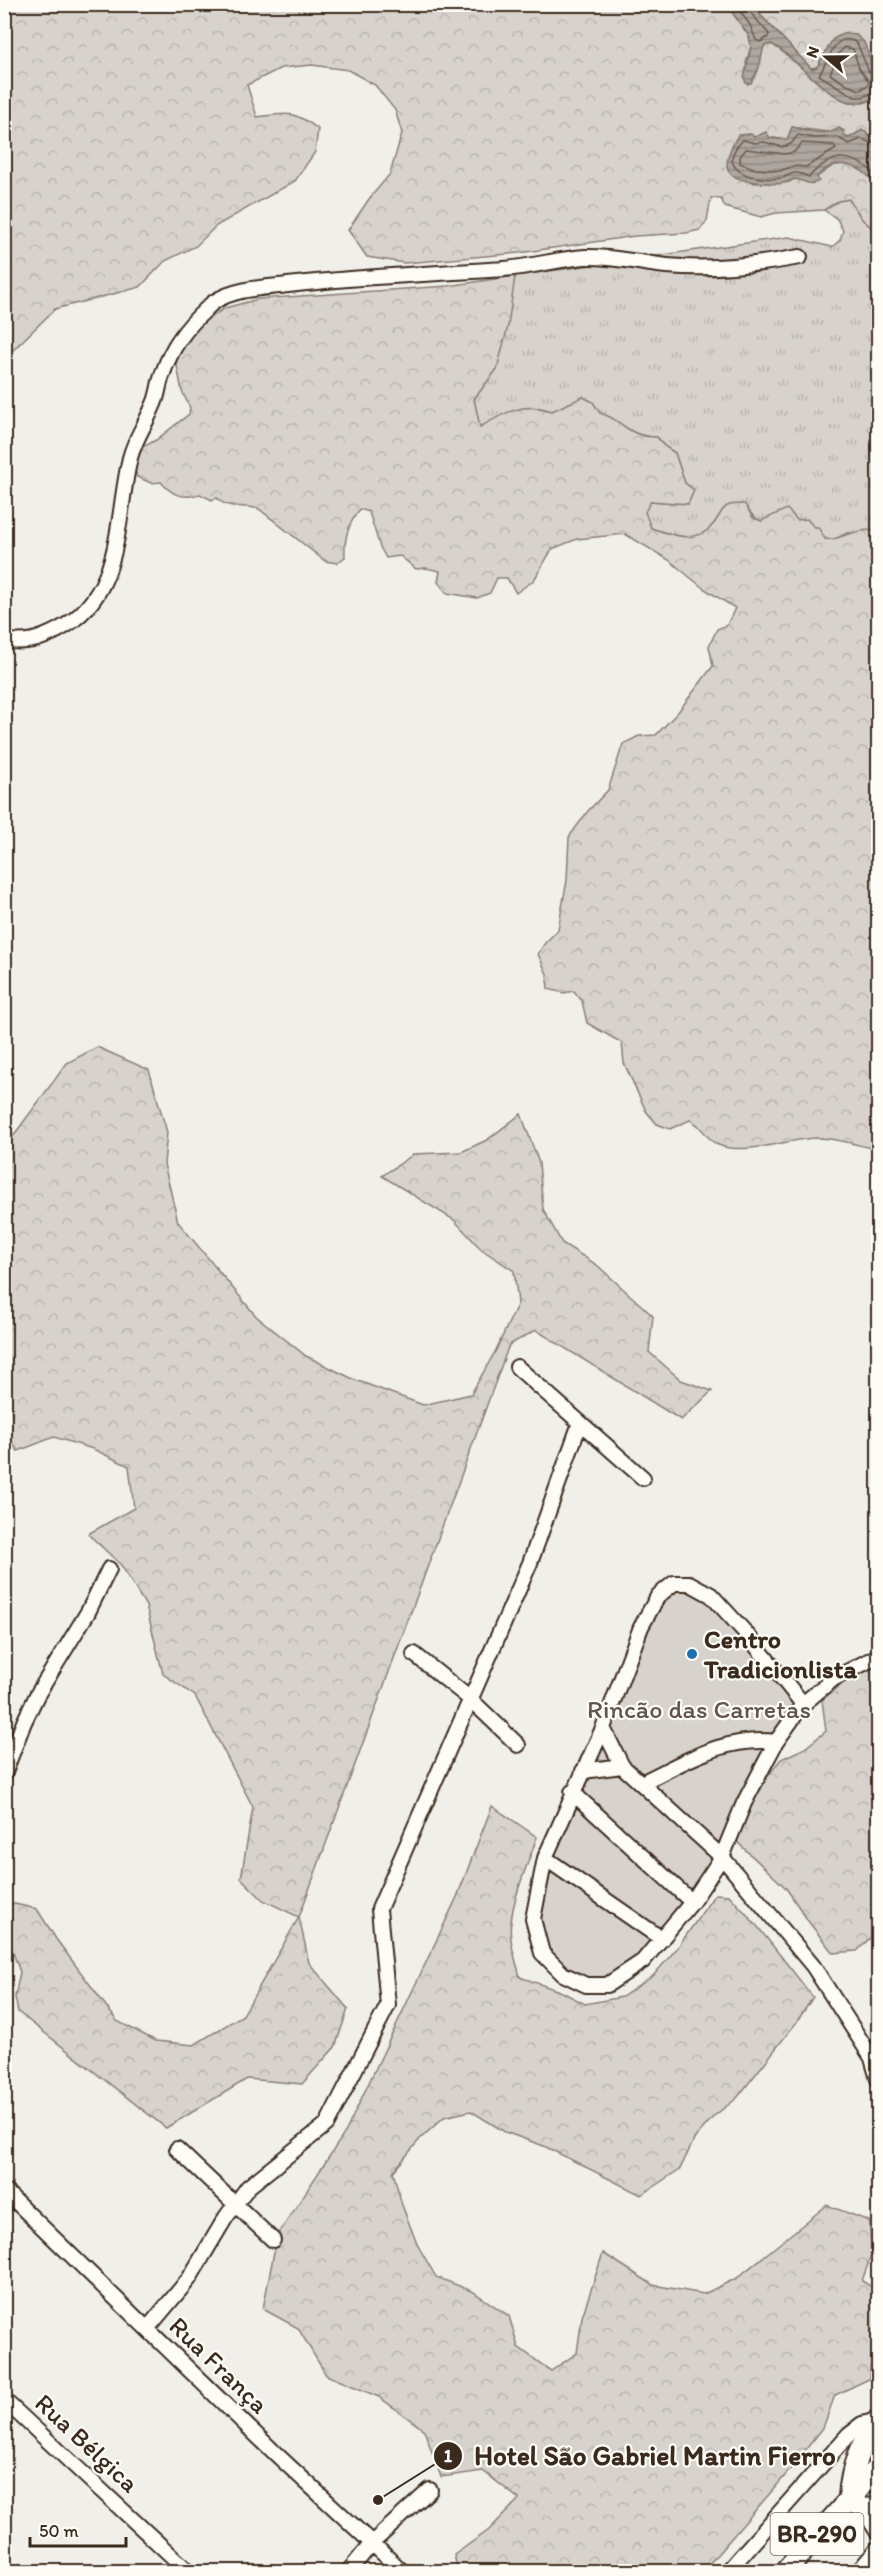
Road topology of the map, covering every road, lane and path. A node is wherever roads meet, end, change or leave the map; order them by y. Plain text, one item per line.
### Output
1 (800, 257) dead end
2 (4, 640) edge
3 (517, 1367) dead end
4 (580, 1423) junction
5 (643, 1478) dead end
6 (109, 1569) dead end
7 (414, 1654) dead end
8 (879, 1656) edge
9 (469, 1698) junction
10 (803, 1704) junction
11 (603, 1728) junction
12 (776, 1742) junction
13 (518, 1745) dead end
14 (622, 1766) junction
15 (583, 1771) junction
16 (4, 1774) edge
17 (641, 1783) junction
18 (572, 1792) junction
19 (722, 1857) junction
20 (545, 1858) junction
21 (692, 1902) junction
22 (662, 1939) junction
23 (879, 2079) edge
24 (177, 2150) dead end
25 (4, 2190) edge
26 (235, 2205) junction
27 (273, 2240) dead end
28 (147, 2329) junction
29 (4, 2400) edge
30 (879, 2420) edge
31 (879, 2467) edge
32 (430, 2490) dead end
33 (864, 2505) edge
34 (879, 2533) edge
35 (373, 2542) junction
36 (879, 2548) edge
37 (189, 2571) edge
38 (348, 2571) edge
39 (403, 2571) edge
40 (727, 2571) edge
41 (785, 2571) edge
42 (858, 2571) edge

1 - 2 street
3 - 4 street
4 - 5 street
4 - 9 street
6 - 16 street
7 - 9 street
8 - 10 street
9 - 13 street
9 - 26 street
10 - 11 street
10 - 12 street
11 - 14 street
11 - 15 street
12 - 17 street
12 - 19 street
14 - 15 street
14 - 17 street
15 - 18 street
17 - 19 street
18 - 20 street
18 - 21 street
19 - 21 street
19 - 23 street
20 - 22 street
20 - 22 street
21 - 22 street
24 - 26 street
25 - 28 street, Rua França
26 - 27 street
26 - 28 street
28 - 35 street, Rua França
29 - 37 street, Rua Bélgica
30 - 33 highway
30 - 40 street
31 - 33 highway, BR-290
32 - 35 street
33 - 34 street
33 - 41 highway, BR-290
35 - 38 street
35 - 39 street, Rua França
36 - 42 street

